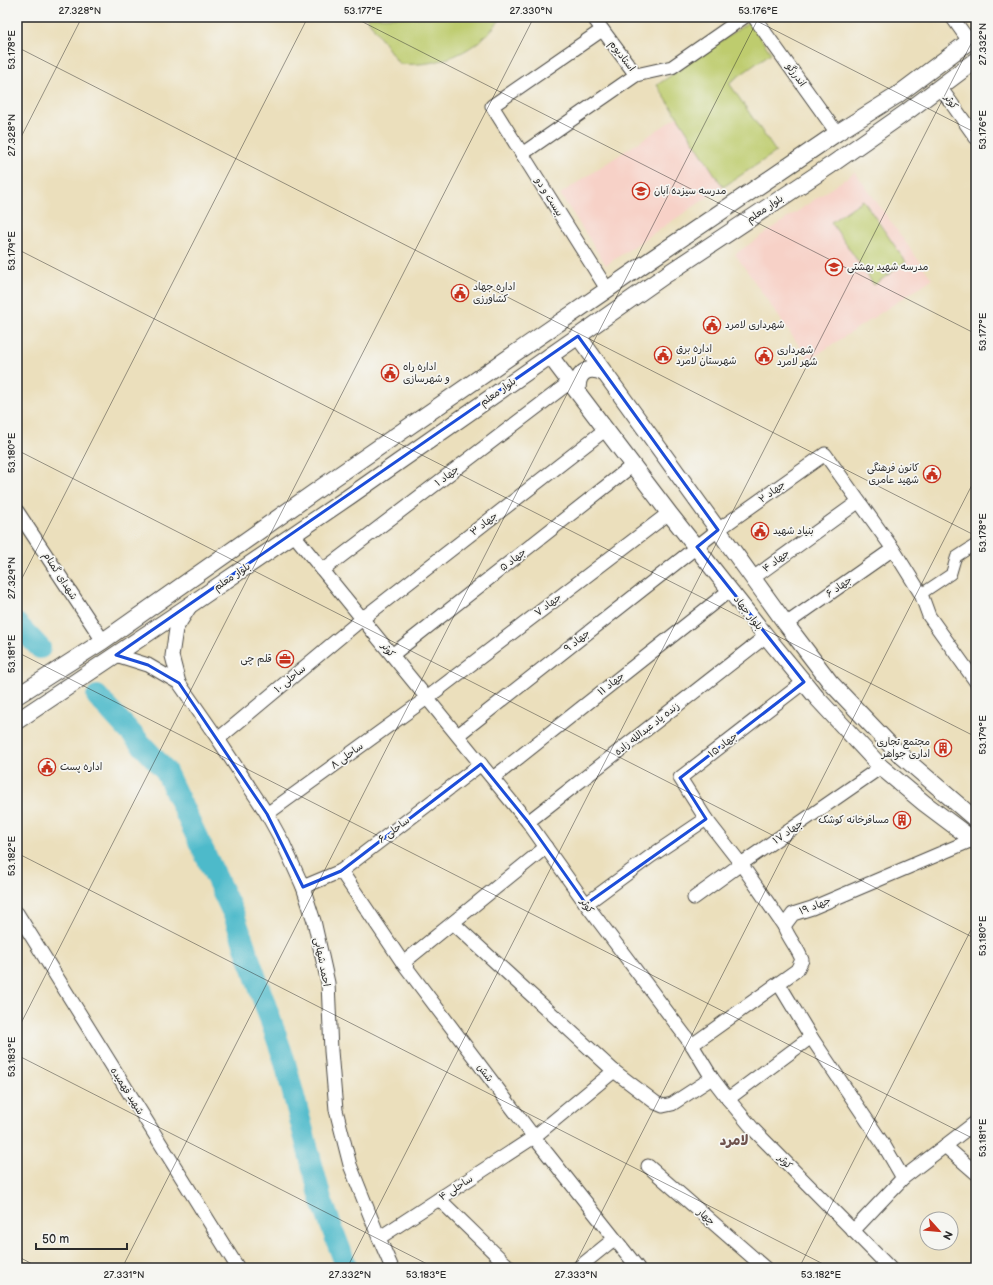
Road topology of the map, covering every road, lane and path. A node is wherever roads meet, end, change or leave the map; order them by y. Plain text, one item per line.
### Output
1 (593, 17) edge
2 (744, 17) edge
3 (754, 17) edge
4 (952, 17) edge
5 (602, 30) junction
6 (973, 38) edge
7 (976, 60) edge
8 (636, 76) junction
9 (940, 87) junction
10 (837, 134) junction
11 (976, 138) edge
12 (522, 154) junction
13 (607, 289) junction
14 (578, 336) junction
15 (550, 356) junction
16 (604, 373) junction
17 (574, 387) junction
18 (606, 429) junction
19 (384, 444) junction
20 (398, 463) junction
21 (633, 465) junction
22 (858, 502) junction
23 (17, 511) edge
24 (669, 513) junction
25 (718, 530) junction
26 (294, 535) junction
27 (976, 544) edge
28 (697, 547) junction
29 (892, 549) junction
30 (323, 570) junction
31 (753, 578) junction
32 (730, 590) junction
33 (921, 594) junction
34 (190, 605) junction
35 (362, 619) junction
36 (786, 624) junction
37 (766, 636) junction
38 (103, 641) junction
39 (116, 655) junction
40 (392, 655) junction
41 (804, 682) junction
42 (976, 682) edge
43 (179, 683) junction
44 (17, 696) edge
45 (427, 698) junction
46 (17, 721) edge
47 (458, 735) junction
48 (218, 739) junction
49 (481, 764) junction
50 (881, 767) junction
51 (493, 778) junction
52 (267, 814) junction
53 (706, 819) junction
54 (976, 820) edge
55 (528, 822) junction
56 (974, 841) edge
57 (546, 847) junction
58 (741, 864) junction
59 (341, 871) junction
60 (303, 887) junction
61 (694, 898) dead end
62 (586, 904) junction
63 (17, 913) edge
64 (453, 923) junction
65 (784, 926) junction
66 (403, 963) junction
67 (779, 984) junction
68 (811, 1037) junction
69 (692, 1045) junction
70 (614, 1071) junction
71 (712, 1078) junction
72 (728, 1099) junction
73 (976, 1122) edge
74 (534, 1137) junction
75 (945, 1146) junction
76 (648, 1166) dead end
77 (976, 1173) edge
78 (903, 1178) junction
79 (439, 1199) junction
80 (853, 1231) junction
81 (378, 1238) junction
82 (614, 1238) junction
83 (238, 1268) edge
84 (392, 1268) edge
85 (510, 1268) edge
86 (578, 1268) edge
87 (638, 1268) edge
88 (765, 1268) edge
89 (890, 1268) edge

1 - 5 street, استادیوم
2 - 8 street
3 - 10 street, اندرزگو
4 - 6 street
5 - 8 street, استادیوم
5 - 12 street, بیست و دو
6 - 10 street
7 - 9 street, بلوار معلم
8 - 12 street
9 - 11 street, کوثر
9 - 14 street, بلوار معلم
10 - 13 street
12 - 13 street, بیست و دو
13 - 19 street
14 - 15 street, بلوار معلم
14 - 16 street
15 - 17 street, بلوار جهاد
15 - 20 street, بلوار معلم
16 - 17 street
16 - 25 street
17 - 18 street, بلوار جهاد
17 - 30 street, جهاد ۱
18 - 21 street, بلوار جهاد
18 - 35 street, جهاد ۳
19 - 20 street
19 - 38 street
20 - 26 street, بلوار معلم
21 - 24 street, بلوار جهاد
21 - 40 street, جهاد ۵
22 - 25 street, جهاد ۲
22 - 29 street
22 - 31 street, جهاد ۴
23 - 38 street, شهدای گمنام
24 - 28 street, بلوار جهاد
24 - 45 street, جهاد ۷
25 - 28 street, جهاد ۲
25 - 31 street
26 - 30 street, کوثر
26 - 34 street, بلوار معلم
27 - 33 street
28 - 32 street, بلوار جهاد
28 - 47 street, جهاد ۹
29 - 33 street
29 - 36 street, جهاد ۶
30 - 35 street, کوثر
31 - 36 street
32 - 37 street, بلوار جهاد
32 - 51 street, جهاد ۱۱
33 - 42 street
34 - 39 street, بلوار معلم
34 - 43 street, احمد شهابی
35 - 40 street, کوثر
35 - 48 street, ساحلی ۱۰
36 - 54 street
37 - 41 street, بلوار جهاد
37 - 55 street, زنده یاد عبدالله زاده
38 - 44 street
39 - 43 street, احمد شهابی
39 - 46 street, بلوار معلم
40 - 45 street, کوثر
41 - 50 street, بلوار جهاد
41 - 53 street, جهاد ۱۵
43 - 48 street, احمد شهابی
45 - 47 street, کوثر
45 - 52 street, ساحلی ۸
47 - 49 street, کوثر
48 - 52 street, احمد شهابی
49 - 51 street, کوثر
49 - 59 street, ساحلی ۶
50 - 56 street, بلوار جهاد
50 - 58 street, جهاد ۱۷
51 - 55 street, کوثر
52 - 60 street, احمد شهابی
53 - 58 street
53 - 62 street
55 - 57 street, کوثر
56 - 65 street, جهاد ۱۹
57 - 62 street, کوثر
57 - 64 street
58 - 61 street, جهاد ۱۷
58 - 65 street
59 - 60 street, ساحلی ۶
59 - 66 street, شش
60 - 81 street, احمد شهابی
62 - 69 street, کوثر
63 - 83 street, شهید فهمیده
64 - 66 street
64 - 70 street
65 - 67 street
66 - 74 street, شش
67 - 68 street
67 - 69 street
68 - 72 street
68 - 78 street
69 - 71 street, کوثر
70 - 71 street
70 - 74 street, ساحلی ۴
71 - 72 street, کوثر
72 - 80 street, کوثر
73 - 75 street
74 - 79 street, ساحلی ۴
74 - 82 street, شش
75 - 77 street
75 - 78 street
76 - 88 street, چهار
78 - 80 street
79 - 81 street, ساحلی ۴
79 - 85 street
80 - 89 street, کوثر
81 - 84 street, احمد شهابی
82 - 86 street
82 - 87 street, شش

